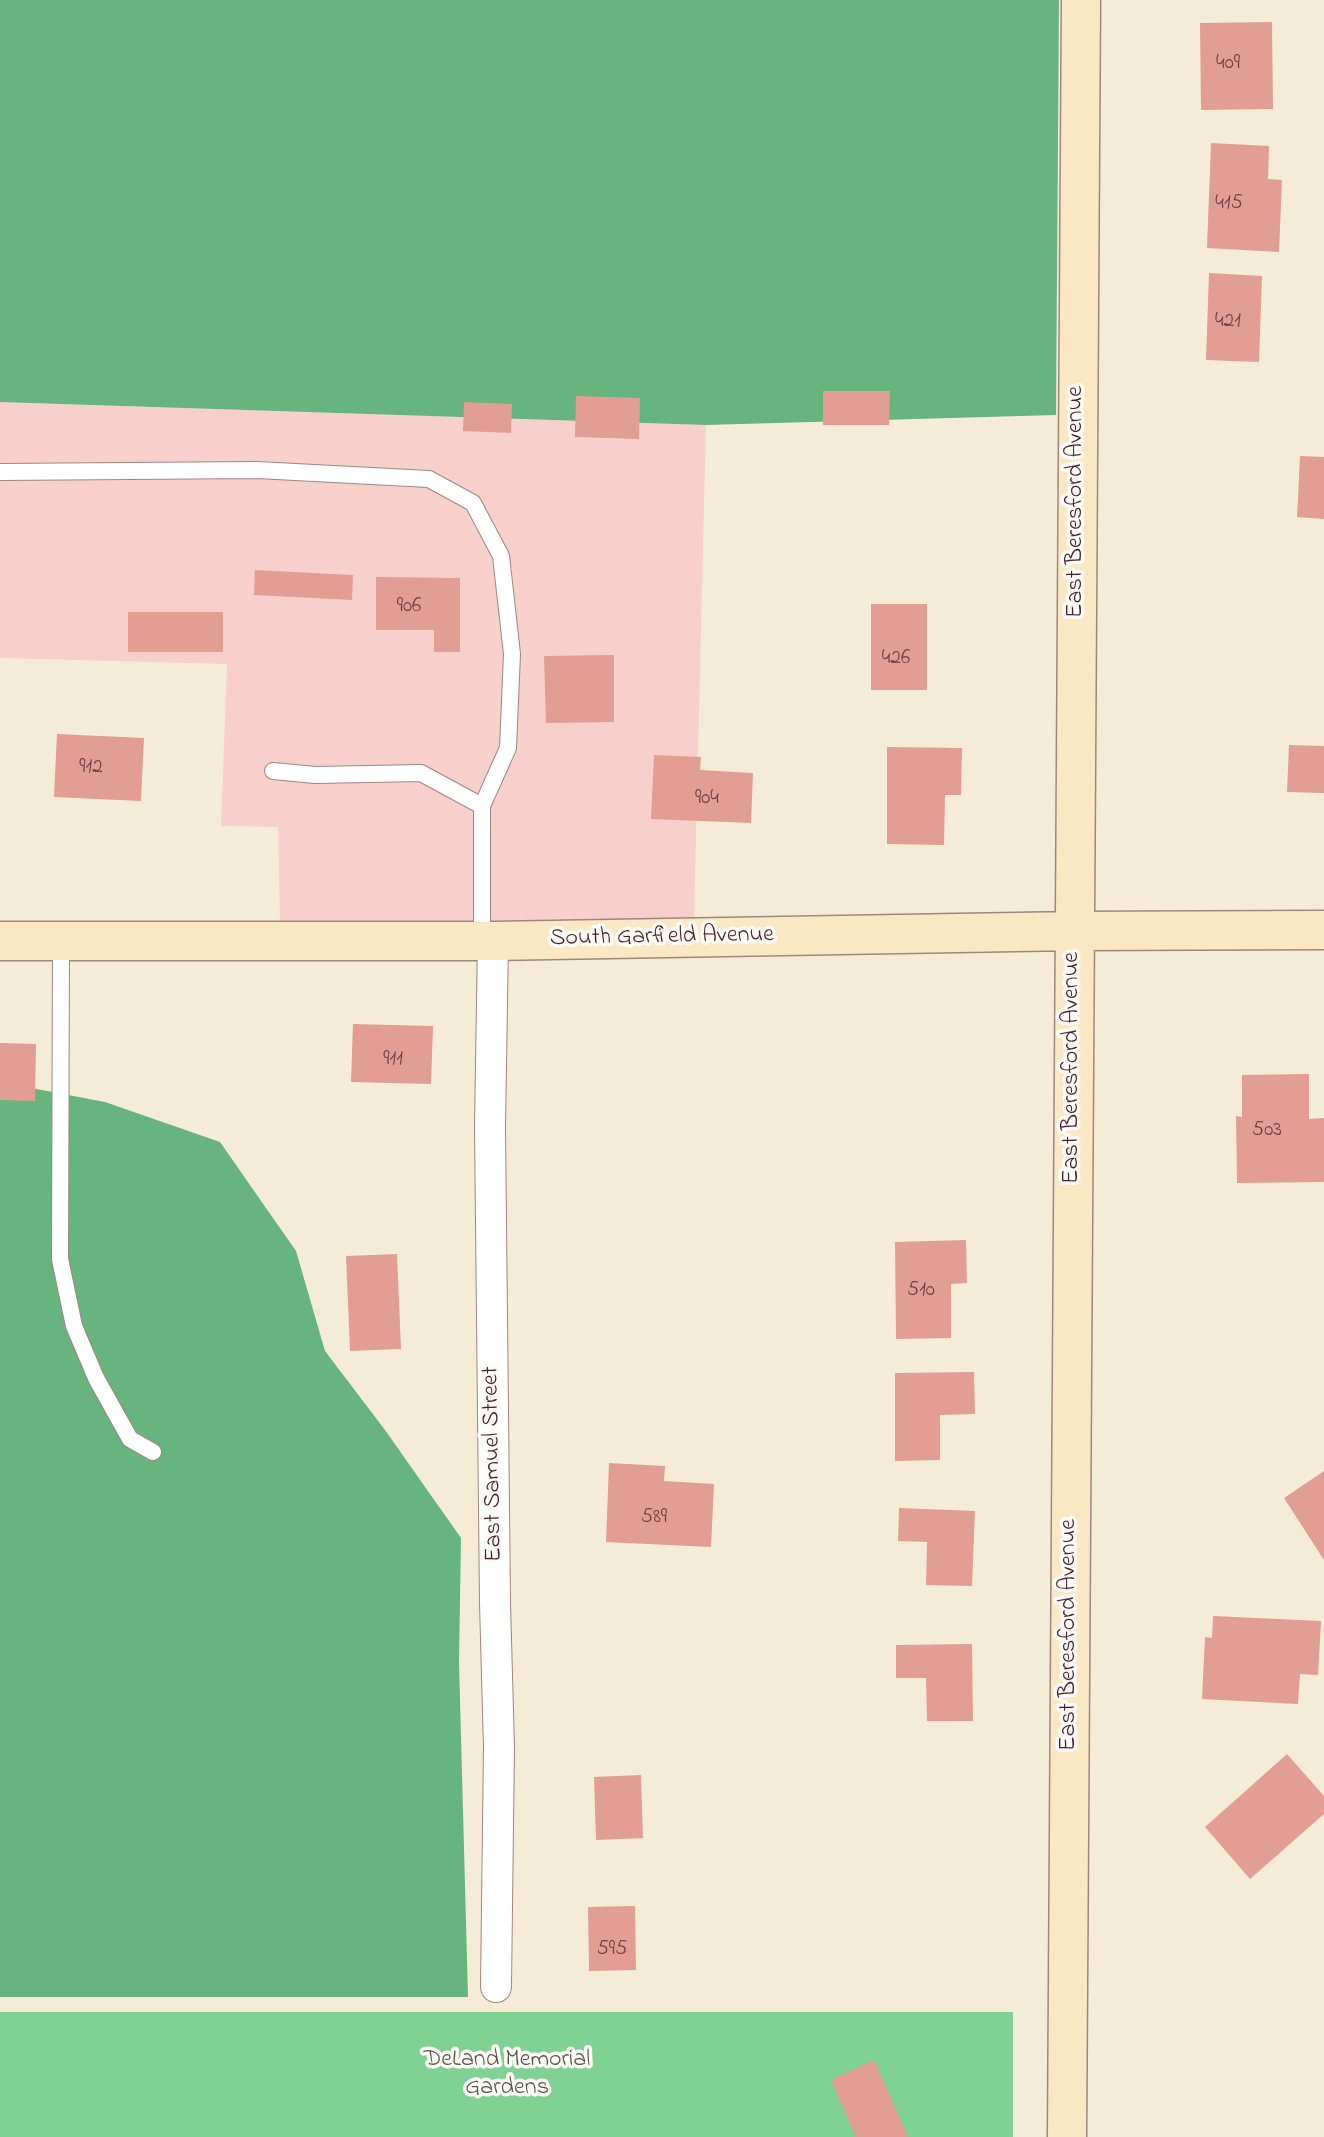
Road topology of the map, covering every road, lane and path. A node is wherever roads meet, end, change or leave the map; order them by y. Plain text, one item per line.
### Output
1 (1081, 0) edge
2 (0, 472) edge
3 (273, 771) dead end
4 (482, 806) junction
5 (1324, 930) edge
6 (1074, 931) junction
7 (0, 941) edge
8 (61, 941) junction
9 (488, 941) junction
10 (153, 1451) dead end
11 (496, 1987) dead end
12 (1067, 2137) edge

1 - 6 street, East Beresford Avenue
2 - 4 lane
3 - 4 lane
4 - 9 lane
5 - 6 street, South Garfield Avenue
6 - 9 street, South Garfield Avenue
6 - 12 street, East Beresford Avenue
7 - 8 street, South Garfield Avenue
8 - 9 street, South Garfield Avenue
8 - 10 lane
9 - 11 street, East Samuel Street

